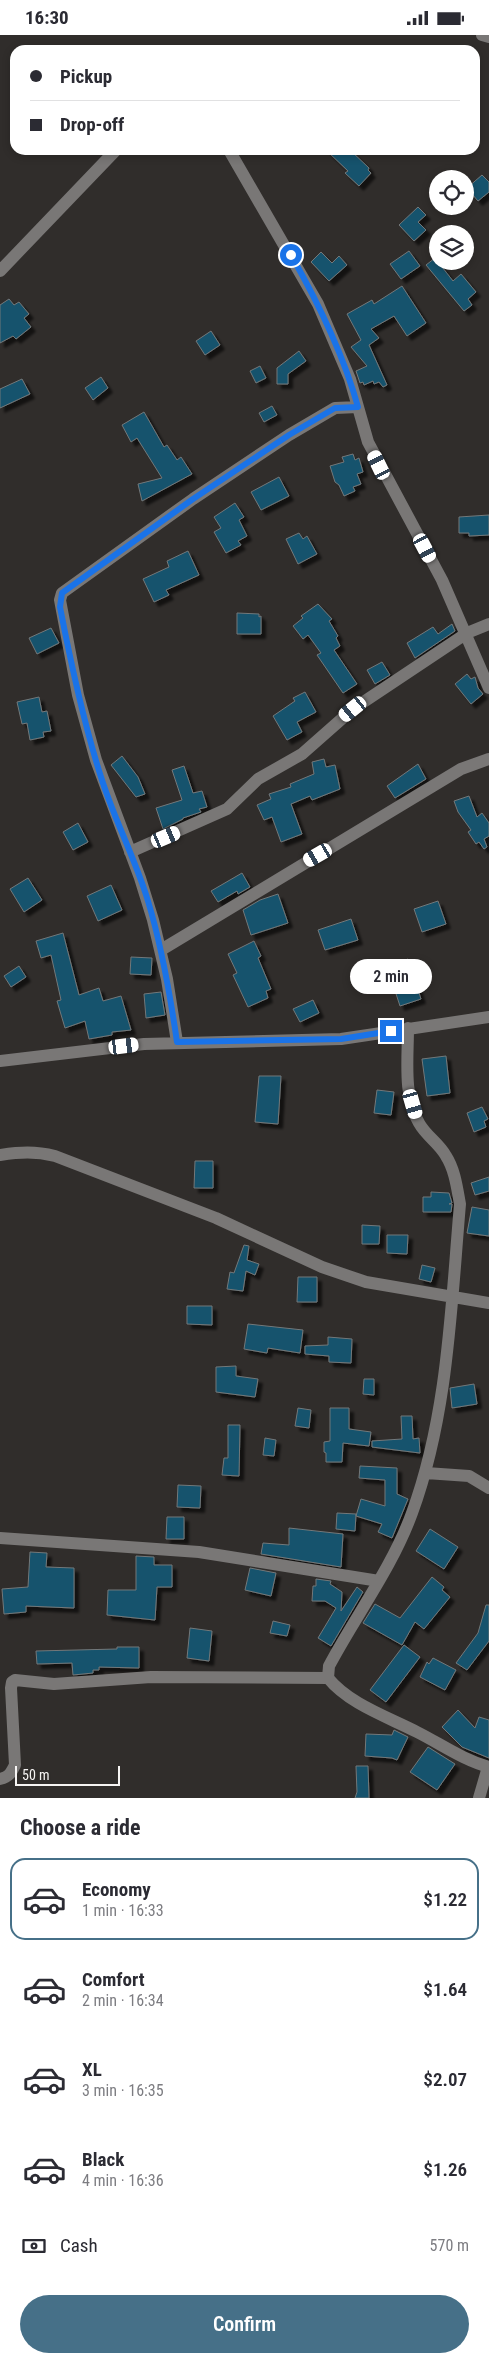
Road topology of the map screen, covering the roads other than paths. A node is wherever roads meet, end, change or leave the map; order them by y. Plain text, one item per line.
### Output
1 (482, 35) edge
2 (489, 37) edge
3 (111, 155) edge
4 (232, 155) edge
5 (0, 271) edge
6 (358, 407) junction
7 (489, 624) edge
8 (467, 633) junction
9 (489, 688) edge
10 (489, 759) edge
11 (130, 852) junction
12 (161, 950) junction
13 (489, 1017) edge
14 (408, 1029) junction
15 (177, 1042) junction
16 (0, 1061) edge
17 (0, 1155) edge
18 (452, 1298) junction
19 (489, 1303) edge
20 (426, 1473) junction
21 (489, 1488) edge
22 (0, 1538) edge
23 (379, 1581) junction
24 (328, 1678) junction
25 (488, 1767) edge
26 (0, 1779) edge
27 (479, 1798) edge

1 - 2 street
3 - 5 street
4 - 6 street
6 - 8 street
6 - 11 street
7 - 8 street
8 - 9 street
8 - 11 street
10 - 12 street
11 - 12 street
12 - 15 street
13 - 14 street
14 - 15 street
14 - 18 street
15 - 16 street
17 - 18 street
18 - 19 street
18 - 20 street
20 - 21 street
20 - 23 street
22 - 23 street
23 - 24 street
24 - 25 street
24 - 26 street
25 - 27 street

